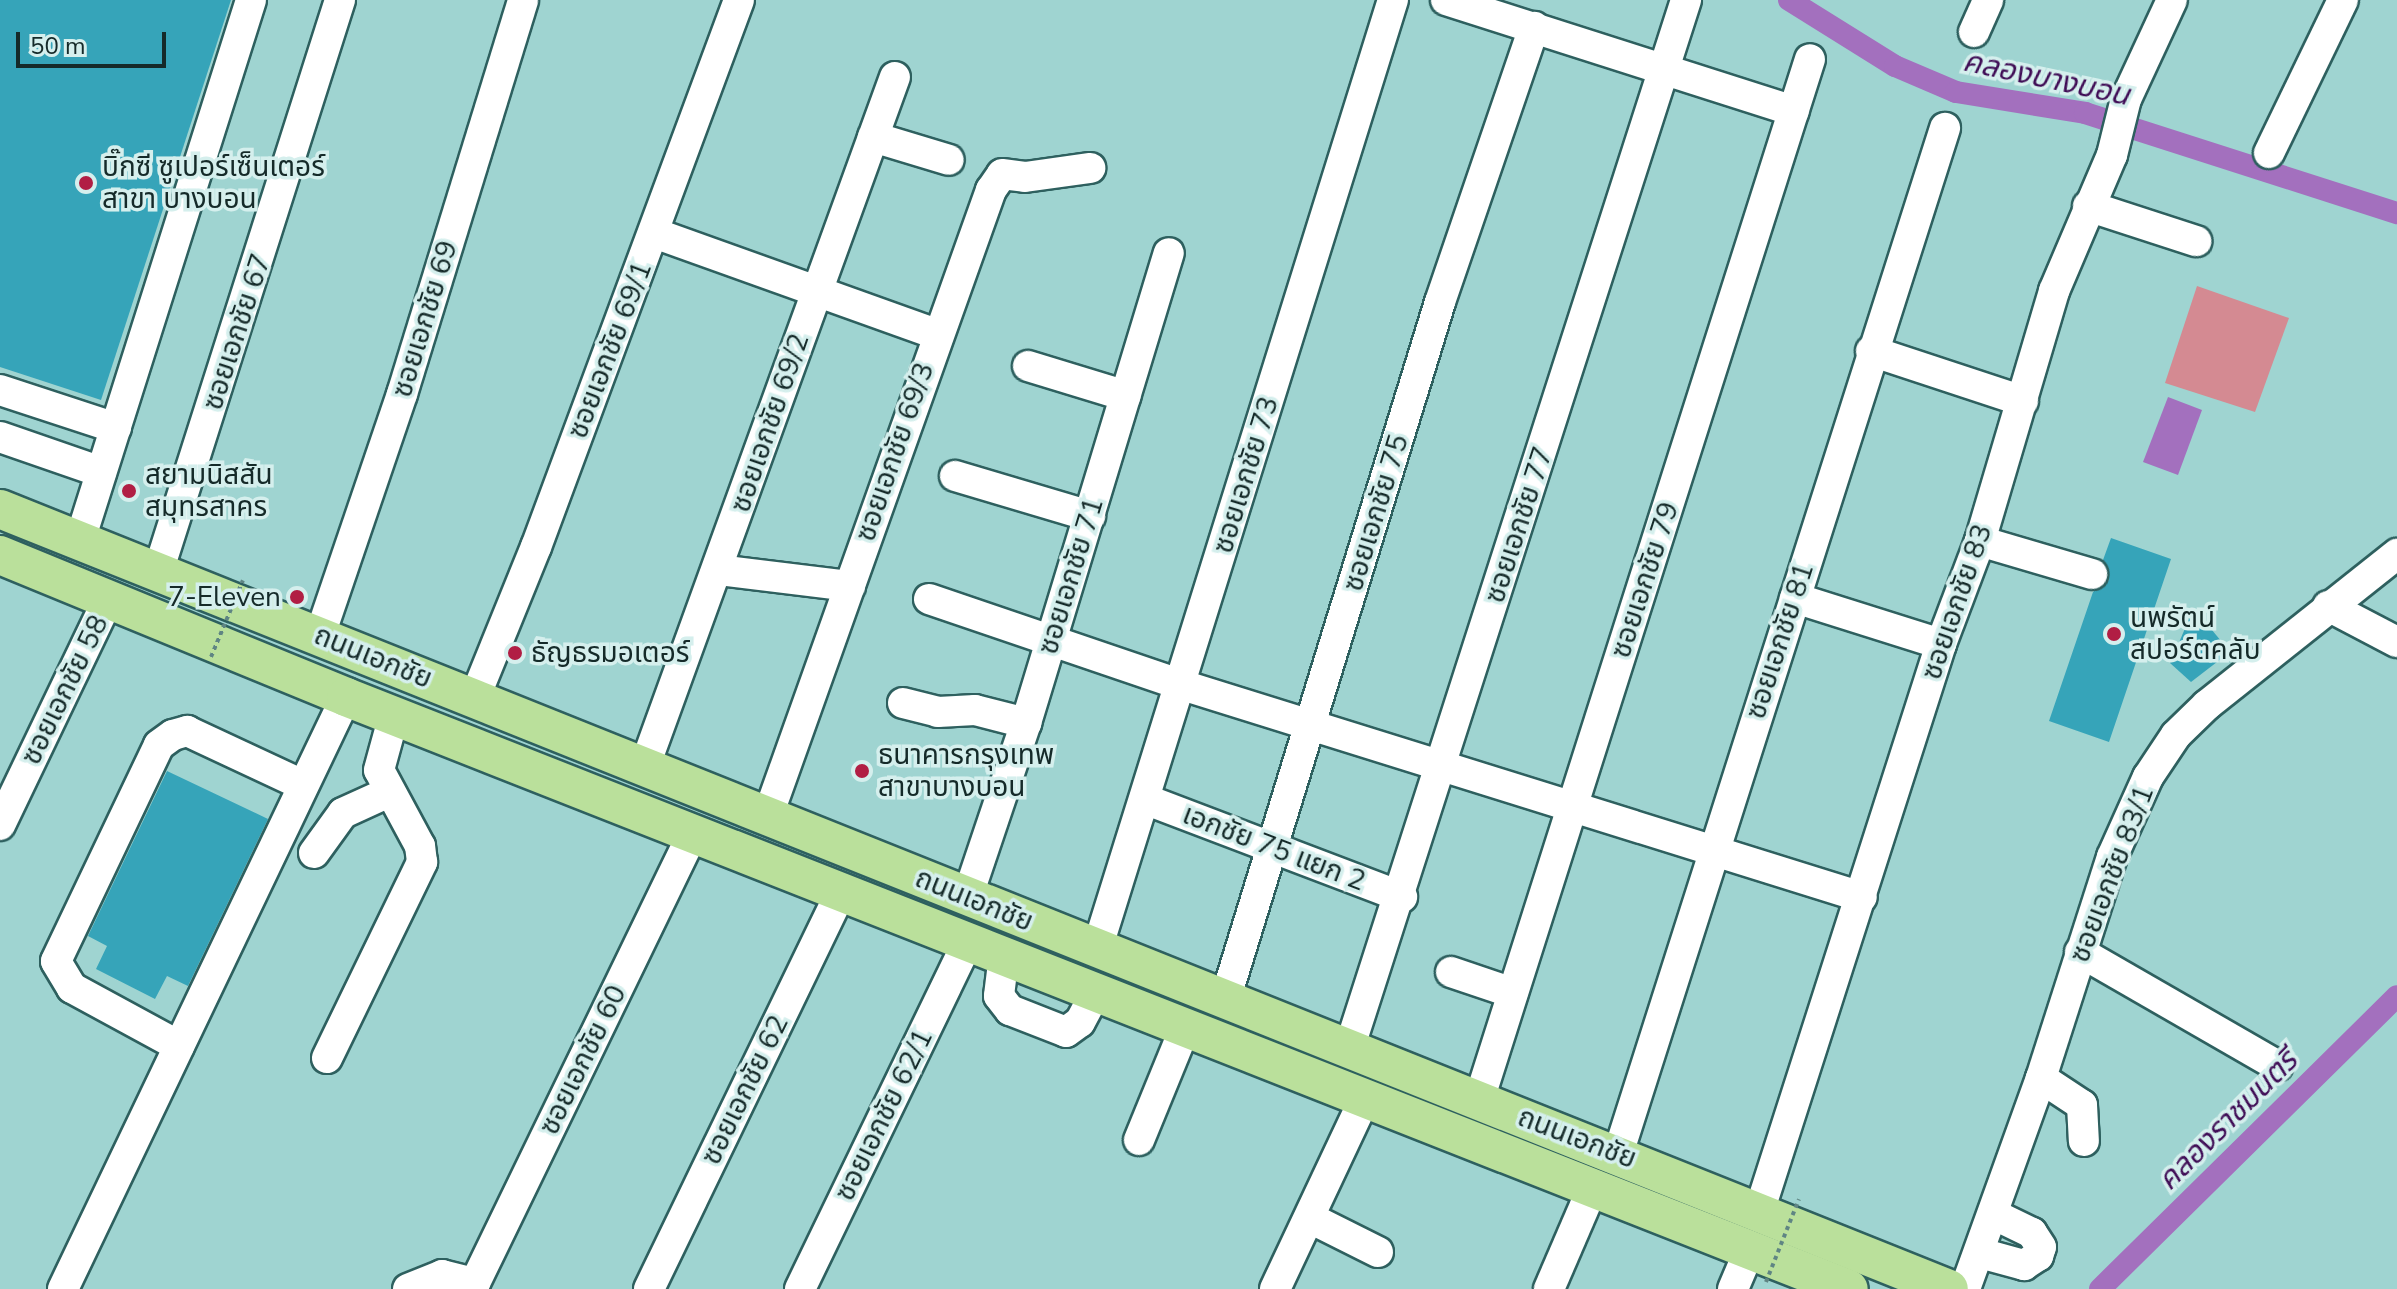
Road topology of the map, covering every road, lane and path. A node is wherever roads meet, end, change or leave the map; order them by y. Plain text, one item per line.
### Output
1 (251, 0) edge
2 (340, 0) edge
3 (523, 0) edge
4 (739, 0) edge
5 (1393, 0) edge
6 (1446, 0) edge
7 (1686, 0) edge
8 (1988, 0) edge
9 (2172, 0) edge
10 (2343, 0) edge
11 (1534, 27) junction
12 (1974, 32) dead end
13 (1810, 59) dead end
14 (1663, 69) junction
15 (895, 77) dead end
16 (1794, 111) junction
17 (1945, 128) dead end
18 (873, 137) junction
19 (2269, 153) dead end
20 (949, 160) dead end
21 (1090, 168) dead end
22 (2088, 206) junction
23 (654, 233) junction
24 (2196, 241) dead end
25 (1169, 253) dead end
26 (816, 292) junction
27 (936, 334) junction
28 (1871, 351) junction
29 (1028, 366) dead end
30 (0, 390) edge
31 (1126, 396) junction
32 (2023, 401) junction
33 (116, 428) junction
34 (0, 437) edge
35 (101, 472) junction
36 (955, 476) dead end
37 (0, 509) edge
38 (1090, 516) junction
39 (80, 540) junction
40 (1980, 541) junction
41 (2397, 554) edge
42 (0, 555) edge
43 (718, 570) junction
44 (158, 572) junction
45 (2092, 574) dead end
46 (243, 580) dead end
47 (850, 586) junction
48 (109, 598) junction
49 (1795, 598) junction
50 (929, 599) dead end
51 (2328, 606) junction
52 (320, 635) junction
53 (1051, 639) junction
54 (2397, 642) edge
55 (1941, 644) junction
56 (211, 657) dead end
57 (1182, 685) junction
58 (346, 697) junction
59 (475, 697) junction
60 (903, 703) dead end
61 (394, 715) junction
62 (1026, 723) junction
63 (1311, 726) junction
64 (1443, 764) junction
65 (644, 768) junction
66 (303, 785) junction
67 (389, 792) junction
68 (1147, 800) junction
69 (1573, 807) junction
70 (767, 818) junction
71 (0, 825) edge
72 (694, 831) junction
73 (1271, 847) junction
74 (1713, 851) junction
75 (314, 853) dead end
76 (842, 890) junction
77 (1402, 897) junction
78 (1862, 897) junction
79 (967, 898) junction
80 (968, 941) junction
81 (1097, 949) junction
82 (2080, 952) junction
83 (1451, 972) dead end
84 (1513, 993) junction
85 (1225, 1000) junction
86 (1185, 1028) junction
87 (1297, 1028) junction
88 (179, 1046) junction
89 (1349, 1049) junction
90 (327, 1058) dead end
91 (1283, 1066) junction
92 (2278, 1066) dead end
93 (2041, 1078) junction
94 (1365, 1098) junction
95 (1479, 1100) junction
96 (1139, 1140) dead end
97 (2084, 1141) dead end
98 (1618, 1154) junction
99 (1593, 1187) junction
100 (1799, 1199) dead end
101 (1759, 1212) junction
102 (1993, 1214) junction
103 (1310, 1218) junction
104 (1378, 1252) dead end
105 (1980, 1253) junction
106 (1758, 1266) junction
107 (473, 1286) edge
108 (63, 1289) edge
109 (408, 1289) edge
110 (649, 1289) edge
111 (800, 1289) edge
112 (1275, 1289) edge
113 (1549, 1289) edge
114 (1733, 1289) edge
115 (1849, 1289) edge
116 (1949, 1289) edge
117 (1965, 1289) edge

1 - 33 street
2 - 44 street, ซอยเอกชัย 67
3 - 52 street, ซอยเอกชัย 69
4 - 23 street, ซอยเอกชัย 69/1
5 - 57 street, ซอยเอกชัย 73
6 - 11 street
7 - 14 street, ซอยเอกชัย 77
8 - 12 street
9 - 22 street, ซอยเอกชัย 83
10 - 19 street
11 - 14 street
11 - 63 street, ซอยเอกชัย 75
13 - 16 street, ซอยเอกชัย 79
14 - 16 street
14 - 64 street, ซอยเอกชัย 77
15 - 18 street, ซอยเอกชัย 69/2
16 - 69 street, ซอยเอกชัย 79
17 - 28 street, ซอยเอกชัย 81
18 - 20 street
18 - 26 street, ซอยเอกชัย 69/2
21 - 27 street, ซอยเอกชัย 69/3
22 - 24 street
22 - 32 street, ซอยเอกชัย 83
23 - 26 street
23 - 59 street, ซอยเอกชัย 69/1
25 - 31 street, ซอยเอกชัย 71
26 - 27 street
26 - 43 street, ซอยเอกชัย 69/2
27 - 47 street, ซอยเอกชัย 69/3
28 - 32 street
28 - 49 street, ซอยเอกชัย 81
29 - 31 street
30 - 33 street
31 - 38 street, ซอยเอกชัย 71
32 - 40 street, ซอยเอกชัย 83
33 - 35 street
34 - 35 street
35 - 39 street
36 - 38 street
37 - 39 main road, ถนนเอกชัย
38 - 53 street, ซอยเอกชัย 71
39 - 44 main road, ถนนเอกชัย
40 - 45 street
40 - 55 street, ซอยเอกชัย 83
41 - 51 street, ซอยเอกชัย 83/1
42 - 48 main road, ถนนเอกชัย
43 - 47 street
43 - 65 street, ซอยเอกชัย 69/2
44 - 52 main road, ถนนเอกชัย
46 - 56 path, bridge
47 - 70 street, ซอยเอกชัย 69/3
48 - 58 main road, ถนนเอกชัย
48 - 71 street, ซอยเอกชัย 58
49 - 55 street
49 - 74 street, ซอยเอกชัย 81
50 - 53 street
51 - 54 street
51 - 82 street, ซอยเอกชัย 83/1
52 - 59 main road, ถนนเอกชัย
53 - 57 street
53 - 62 street, ซอยเอกชัย 71
55 - 78 street, ซอยเอกชัย 83
57 - 63 street
57 - 68 street, ซอยเอกชัย 73
58 - 61 main road, ถนนเอกชัย
58 - 66 street
59 - 65 main road, ถนนเอกชัย
60 - 62 street
61 - 67 street
61 - 72 main road, ถนนเอกชัย
62 - 79 street, ซอยเอกชัย 71
63 - 64 street
63 - 73 street, ซอยเอกชัย 75
64 - 69 street
64 - 77 street, ซอยเอกชัย 77
65 - 70 main road, ถนนเอกชัย
66 - 88 street
66 - 88 street
67 - 75 street
67 - 90 street
68 - 73 street, เอกชัย 75 แยก 2
68 - 81 street, ซอยเอกชัย 73
69 - 74 street
69 - 84 street, ซอยเอกชัย 79
70 - 79 main road, ถนนเอกชัย
72 - 76 main road, ถนนเอกชัย
72 - 107 street, ซอยเอกชัย 60
73 - 77 street, เอกชัย 75 แยก 2
73 - 85 street, ซอยเอกชัย 75
74 - 78 street
74 - 98 street, ซอยเอกชัย 81
76 - 80 main road, ถนนเอกชัย
76 - 110 street, ซอยเอกชัย 62
77 - 89 street, ซอยเอกชัย 77
78 - 101 street, ซอยเอกชัย 83
79 - 81 main road, ถนนเอกชัย
80 - 86 main road, ถนนเอกชัย
80 - 111 street, ซอยเอกชัย 62/1
81 - 85 main road, ถนนเอกชัย
82 - 92 street
82 - 93 street, ซอยเอกชัย 83/1
83 - 84 street
84 - 95 street, ซอยเอกชัย 79
85 - 87 main road, ถนนเอกชัย
86 - 91 main road, ถนนเอกชัย
86 - 96 street
87 - 89 main road, ถนนเอกชัย
87 - 91 main road
88 - 108 street
89 - 95 main road, ถนนเอกชัย
91 - 94 main road, ถนนเอกชัย
93 - 97 street
93 - 102 street, ซอยเอกชัย 83/1
94 - 99 main road, ถนนเอกชัย
94 - 103 street
95 - 98 main road, ถนนเอกชัย
98 - 101 main road, ถนนเอกชัย
99 - 106 main road, ถนนเอกชัย
99 - 113 street
100 - 106 path, bridge
101 - 116 main road, ถนนเอกชัย
102 - 105 street, ซอยเอกชัย 83/1
102 - 105 street
103 - 104 street
103 - 112 street
105 - 117 street, ซอยเอกชัย 83/1
106 - 114 street
106 - 115 main road, ถนนเอกชัย
107 - 109 street

